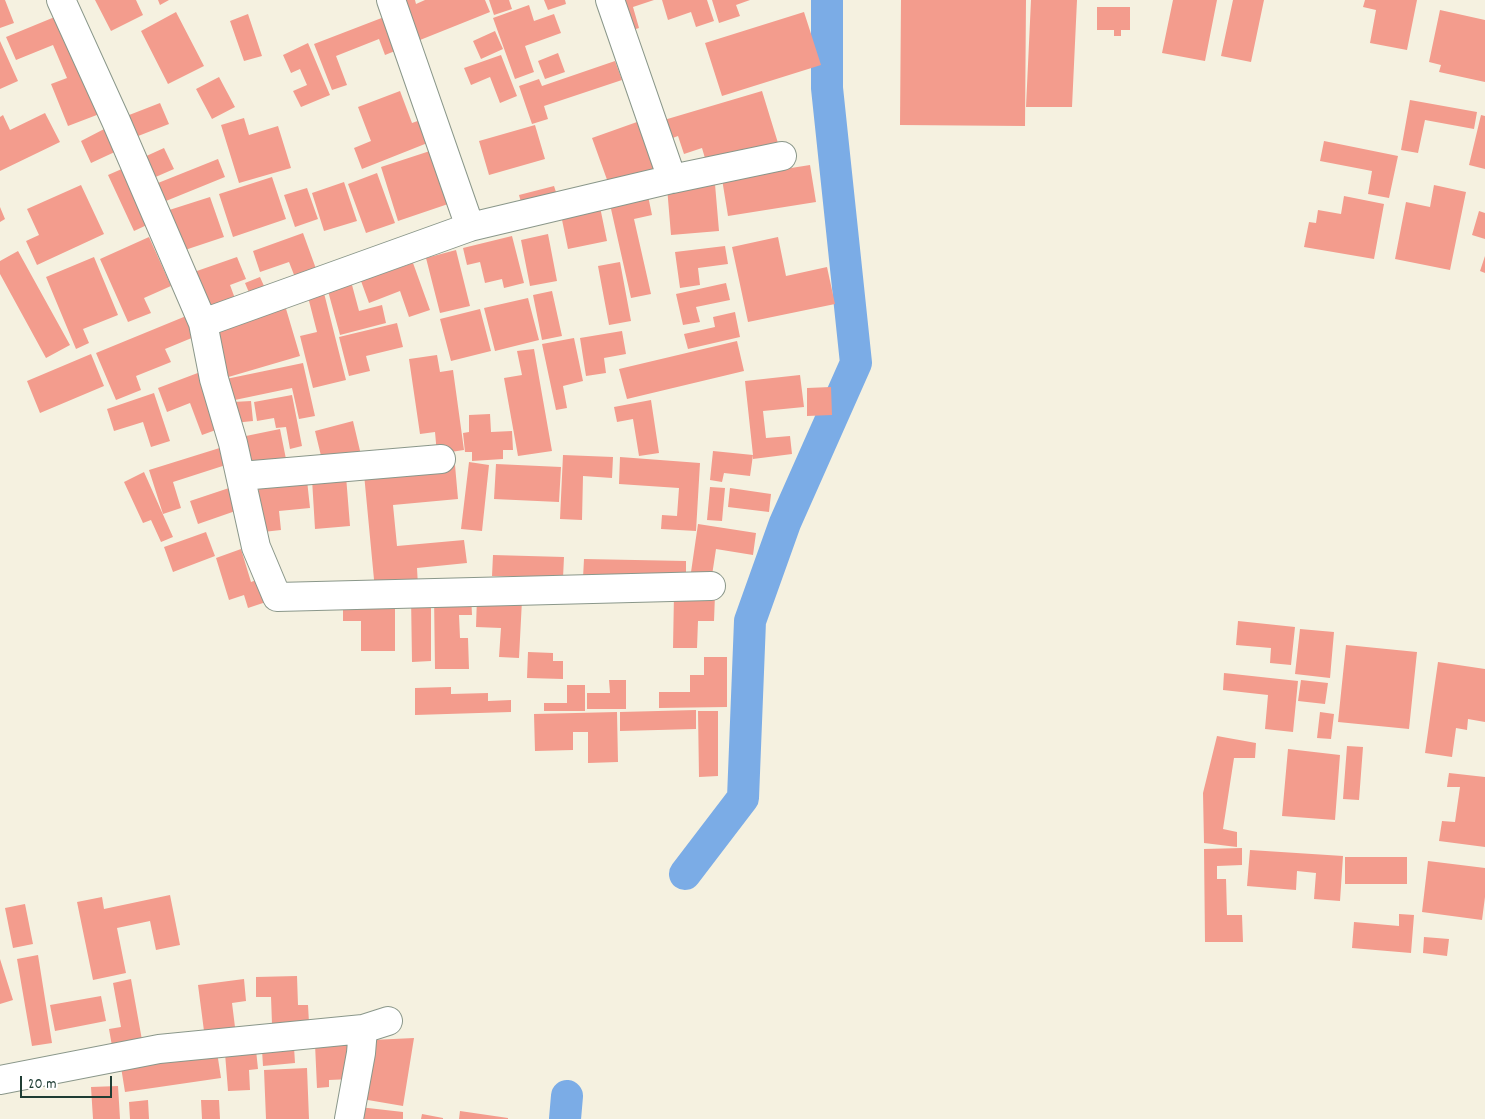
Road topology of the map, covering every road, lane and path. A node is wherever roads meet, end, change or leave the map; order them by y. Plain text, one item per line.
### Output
1 (61, 0) edge
2 (391, 0) edge
3 (610, 0) edge
4 (782, 156) dead end
5 (672, 179) junction
6 (470, 227) junction
7 (203, 323) junction
8 (441, 459) dead end
9 (241, 476) junction
10 (711, 586) dead end
11 (0, 1080) edge
12 (349, 1119) edge

1 - 7 street
2 - 6 street
3 - 5 street
4 - 5 street
5 - 6 street
6 - 7 street
7 - 9 street
8 - 9 street
9 - 10 street
11 - 12 street

